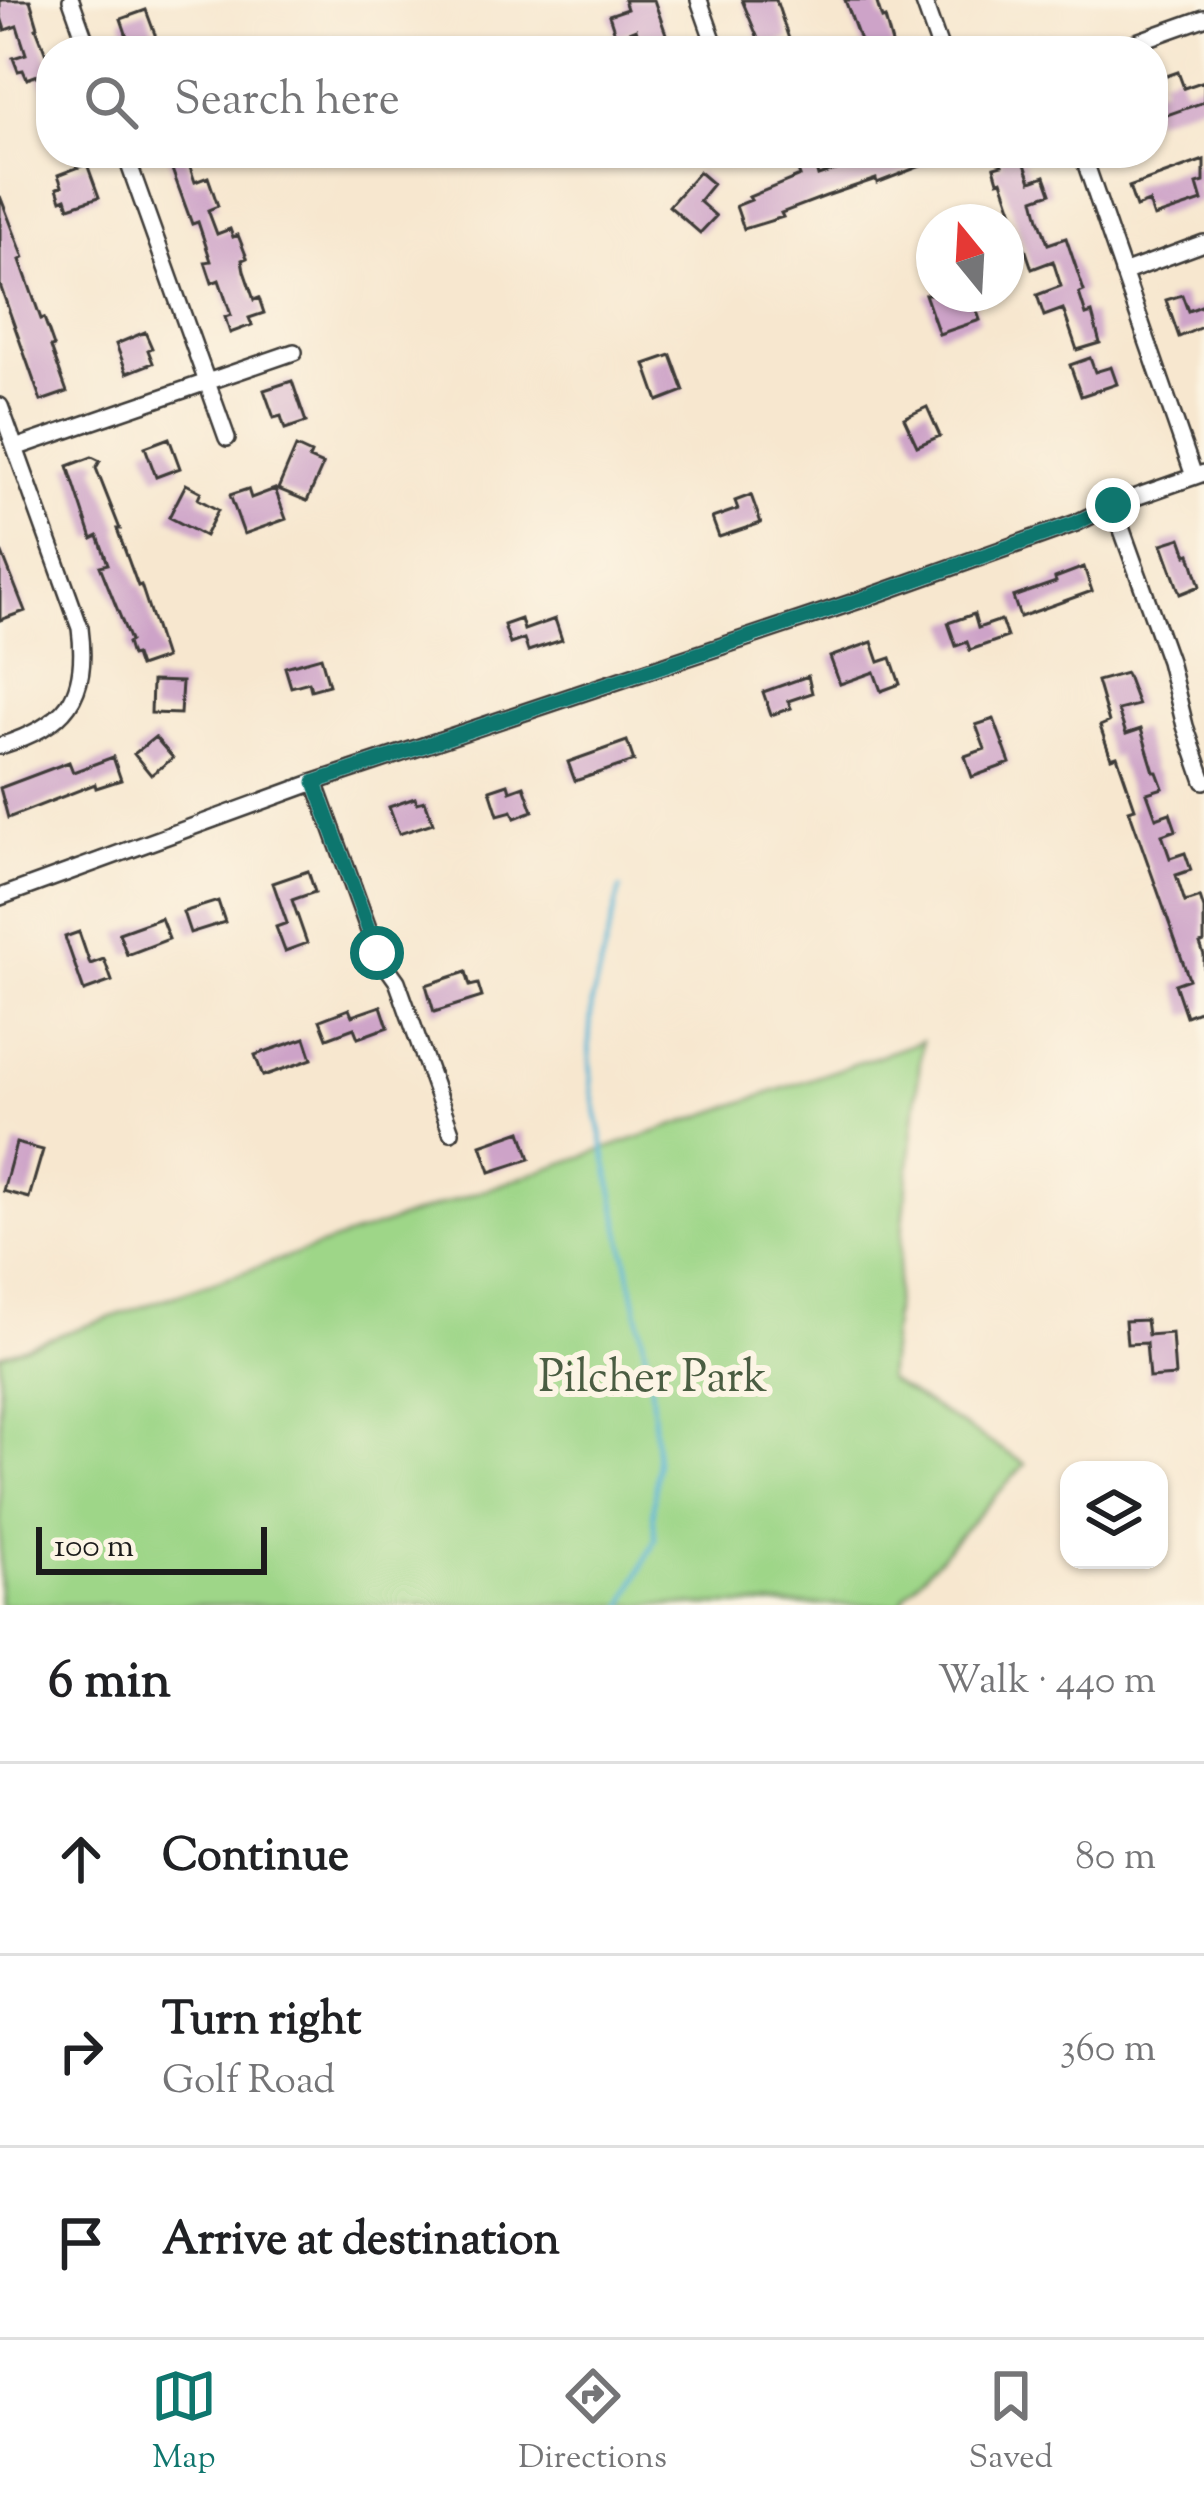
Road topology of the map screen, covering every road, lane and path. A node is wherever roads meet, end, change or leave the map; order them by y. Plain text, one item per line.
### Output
1 (71, 0) edge
2 (699, 0) edge
3 (923, 0) edge
4 (1204, 18) edge
5 (84, 36) edge
6 (712, 36) edge
7 (936, 36) edge
8 (1153, 36) edge
9 (130, 168) edge
10 (1087, 168) edge
11 (1204, 244) edge
12 (1124, 272) junction
13 (294, 352) dead end
14 (207, 382) junction
15 (0, 406) edge
16 (227, 438) dead end
17 (15, 448) junction
18 (1199, 474) edge
19 (1113, 505) junction
20 (0, 746) edge
21 (1204, 781) edge
22 (315, 782) junction
23 (0, 897) edge
24 (451, 1132) dead end

1 - 5 street
2 - 6 street
3 - 7 street
4 - 8 street
9 - 14 street
10 - 12 street
11 - 12 street
12 - 18 street
13 - 14 street
14 - 16 street
14 - 17 street
15 - 17 street
17 - 20 street
18 - 19 street
19 - 21 street
19 - 22 street
22 - 23 street
22 - 24 street

